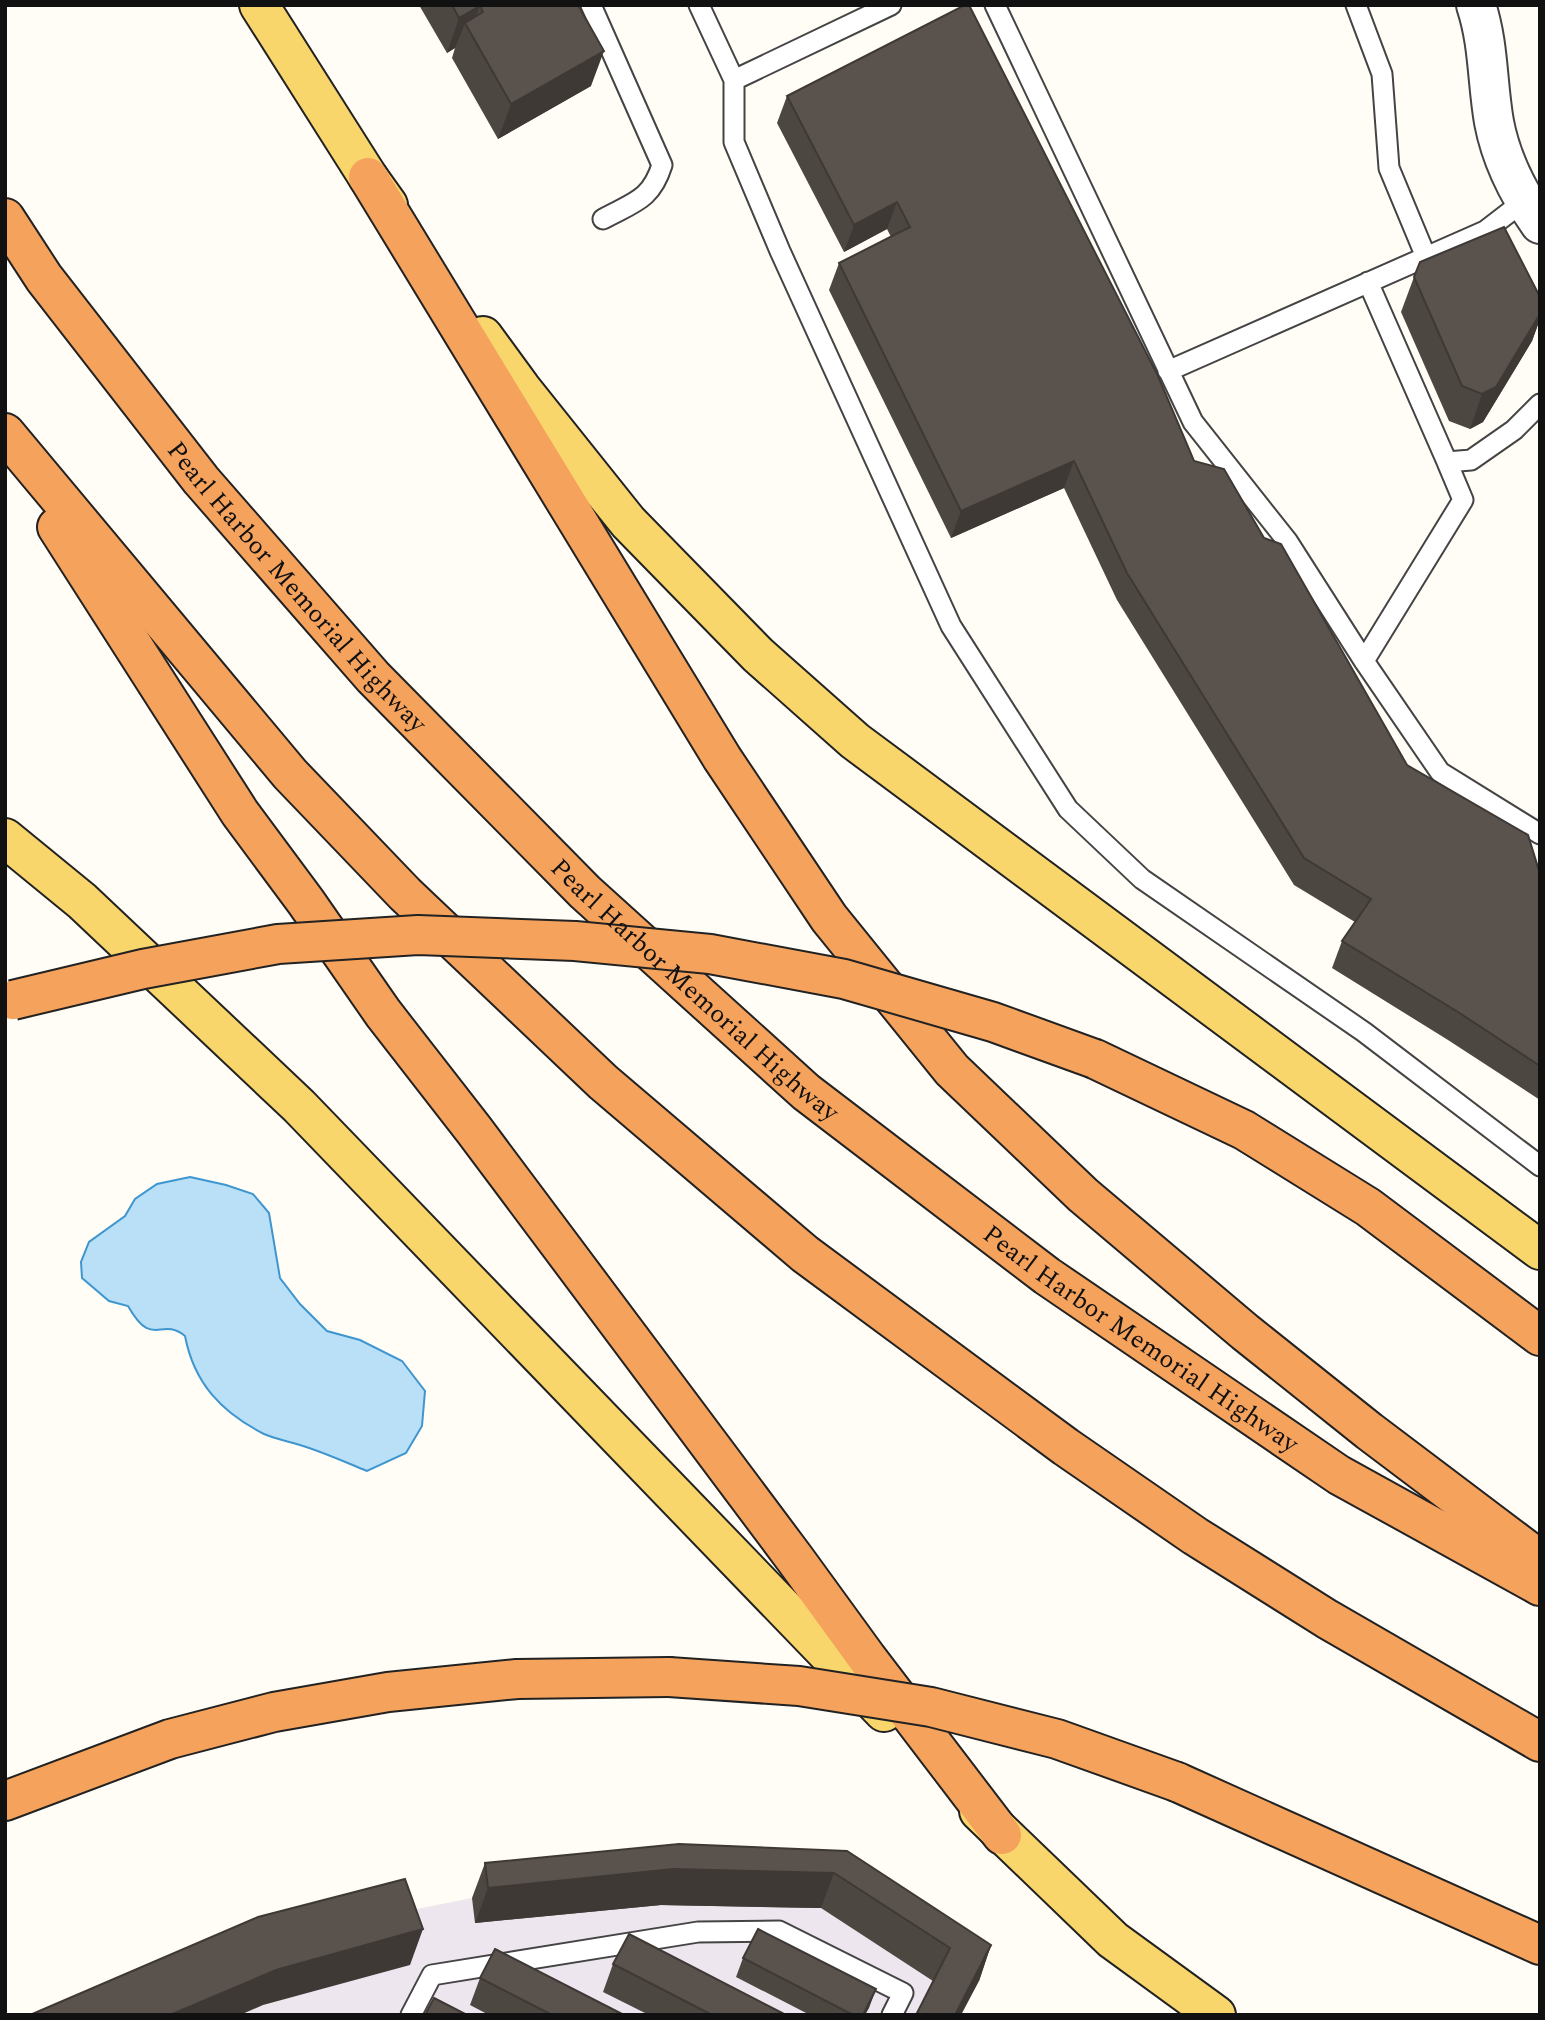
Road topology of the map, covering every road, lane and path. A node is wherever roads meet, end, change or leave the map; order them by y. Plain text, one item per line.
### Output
1 (259, 5) edge
2 (591, 5) edge
3 (699, 5) edge
4 (891, 5) edge
5 (995, 5) edge
6 (1356, 5) edge
7 (1476, 5) edge
8 (734, 80) junction
9 (368, 177) junction
10 (1532, 213) edge
11 (5, 218) edge
12 (603, 219) dead end
13 (1426, 257) junction
14 (1368, 282) junction
15 (1168, 371) junction
16 (1540, 404) edge
17 (5, 433) edge
18 (5, 446) edge
19 (1447, 462) junction
20 (1364, 661) junction
21 (1540, 834) edge
22 (5, 838) edge
23 (9, 1001) edge
24 (1540, 1166) edge
25 (1540, 1250) edge
26 (1540, 1336) edge
27 (1540, 1560) edge
28 (1540, 1586) edge
29 (1540, 1741) edge
30 (5, 1801) edge
31 (1002, 1835) junction
32 (1540, 1945) edge
33 (411, 2015) edge
34 (892, 2015) edge
35 (1216, 2015) edge

1 - 9 main road
2 - 12 lane
3 - 8 lane
4 - 8 lane
5 - 15 lane
6 - 13 lane
7 - 10 street
8 - 24 lane
9 - 25 main road
9 - 27 highway
10 - 13 lane
11 - 28 highway, Pearl Harbor Memorial Highway
13 - 14 lane
14 - 15 lane
14 - 19 lane
15 - 20 lane
16 - 19 lane
17 - 29 highway
18 - 31 highway
19 - 20 lane
20 - 21 lane
22 - 31 main road
23 - 26 highway, bridge
30 - 32 highway, bridge
31 - 35 main road
33 - 34 lane

